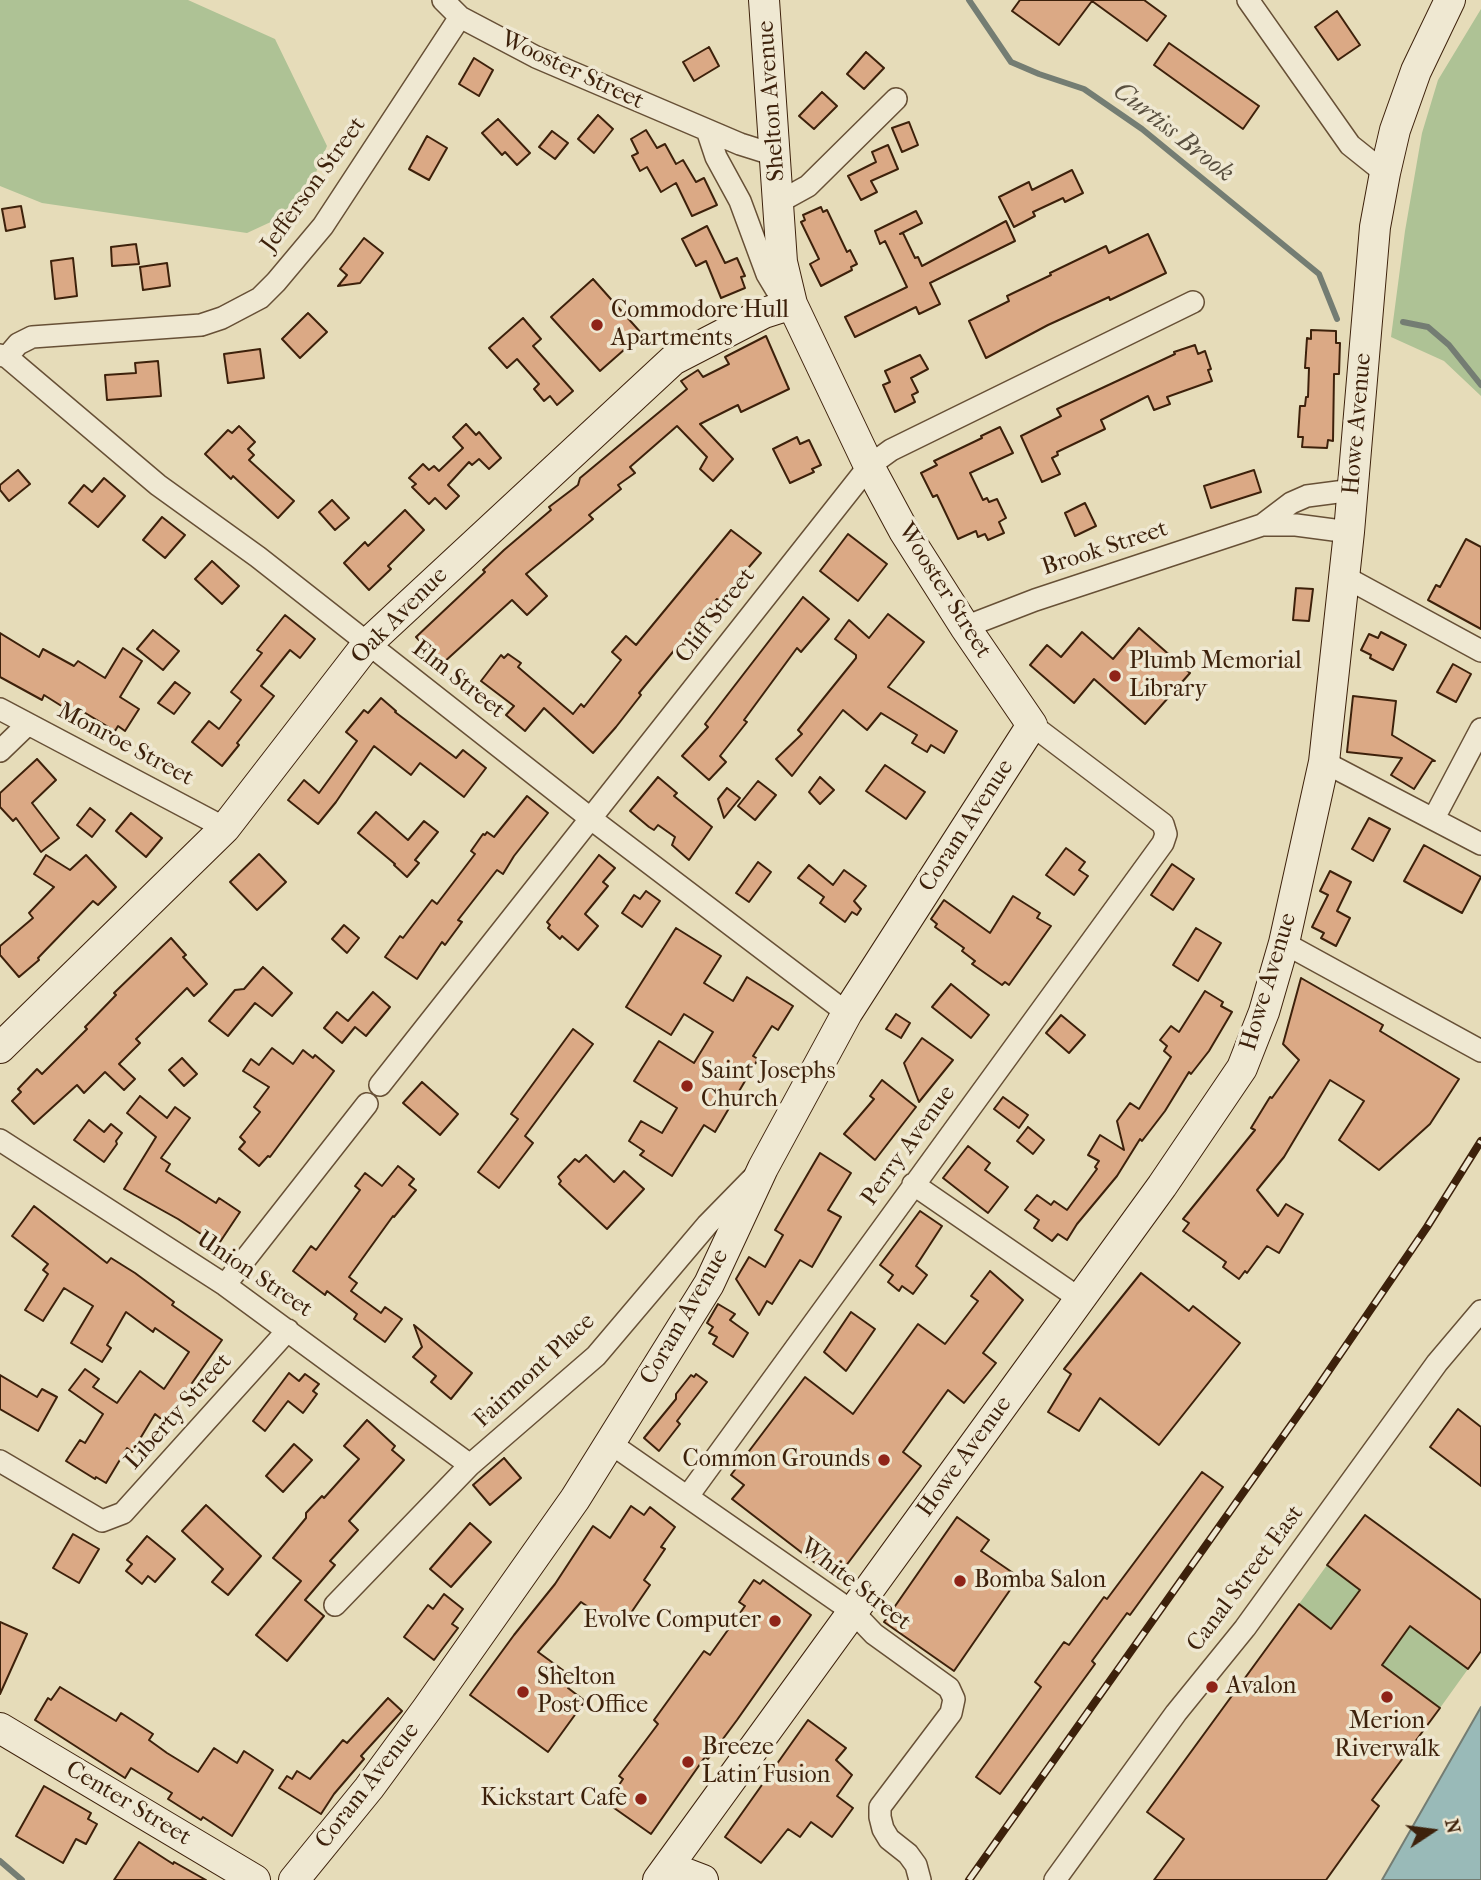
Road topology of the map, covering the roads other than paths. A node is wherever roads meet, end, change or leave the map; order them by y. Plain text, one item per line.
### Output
1 (443, 0) edge
2 (764, 0) edge
3 (1248, 0) edge
4 (1450, 0) edge
5 (460, 17) junction
6 (896, 99) dead end
7 (707, 130) junction
8 (775, 155) junction
9 (1385, 173) junction
10 (779, 202) junction
11 (1193, 302) dead end
12 (792, 304) junction
13 (4, 356) edge
14 (869, 466) junction
15 (1353, 490) junction
16 (1262, 525) junction
17 (1349, 532) junction
18 (1345, 577) junction
19 (965, 626) junction
20 (368, 643) junction
21 (1481, 651) edge
22 (0, 709) edge
23 (28, 724) junction
24 (1032, 725) junction
25 (1481, 729) edge
26 (0, 751) edge
27 (1324, 762) junction
28 (590, 818) junction
29 (1434, 818) junction
30 (1163, 824) joint
31 (225, 828) junction
32 (1481, 844) edge
33 (1284, 943) junction
34 (847, 1013) junction
35 (0, 1048) edge
36 (1481, 1051) edge
37 (380, 1085) dead end
38 (367, 1104) dead end
39 (0, 1140) edge
40 (763, 1168) junction
41 (913, 1184) junction
42 (225, 1285) junction
43 (1080, 1299) junction
44 (1481, 1311) edge
45 (288, 1330) junction
46 (610, 1443) junction
47 (0, 1461) edge
48 (470, 1465) junction
49 (688, 1496) junction
50 (335, 1605) dead end
51 (853, 1612) junction
52 (0, 1728) edge
53 (663, 1873) edge
54 (255, 1880) edge
55 (294, 1880) edge
56 (703, 1880) edge
57 (920, 1880) edge
58 (1055, 1880) edge

1 - 5 street, Wooster Street
2 - 8 main road, Shelton Avenue
3 - 9 street
4 - 9 main road, Howe Avenue
5 - 7 street, Wooster Street
5 - 13 street, Jefferson Street
6 - 10 street
7 - 8 street, Wooster Street
7 - 12 street, Wooster Street
8 - 10 main road, Shelton Avenue
9 - 15 main road, Howe Avenue
10 - 12 main road, Wooster Street
11 - 14 street, Cliff Street
12 - 14 main road, Wooster Street
12 - 20 main road, Oak Avenue
13 - 20 street, Elm Street
14 - 19 main road, Wooster Street
14 - 28 street, Cliff Street
15 - 16 street, Brook Street
15 - 17 main road, Howe Avenue
16 - 17 street, Brook Street
16 - 19 street, Brook Street
17 - 18 main road, Howe Avenue
18 - 21 street
18 - 27 main road, Howe Avenue
19 - 24 main road, Wooster Street
20 - 28 street, Elm Street
20 - 31 main road, Oak Avenue
22 - 23 street, Monroe Street
23 - 26 street
23 - 31 street, Monroe Street
24 - 30 street, Wooster Street
24 - 34 main road, Coram Avenue
25 - 29 street
27 - 29 street
27 - 33 main road, Howe Avenue
28 - 34 street, Elm Street
28 - 37 street, Cliff Street
29 - 32 street
30 - 41 street, Perry Avenue
31 - 35 main road, Oak Avenue
33 - 36 street
33 - 43 main road, Howe Avenue
34 - 40 main road, Coram Avenue
38 - 42 street
39 - 42 street, Union Street
40 - 46 main road, Coram Avenue
40 - 48 street, Fairmont Place
41 - 43 street
41 - 49 street, Perry Avenue
42 - 45 street, Union Street
43 - 51 main road, Howe Avenue
44 - 58 street, Canal Street East
45 - 47 street, Liberty Street
45 - 48 street, Union Street
46 - 49 street, White Street
46 - 55 main road, Coram Avenue
48 - 50 street, Fairmont Place
49 - 51 street, White Street
51 - 53 main road, Howe Avenue
51 - 57 street, White Street
52 - 54 main road, Center Street
53 - 56 main road

